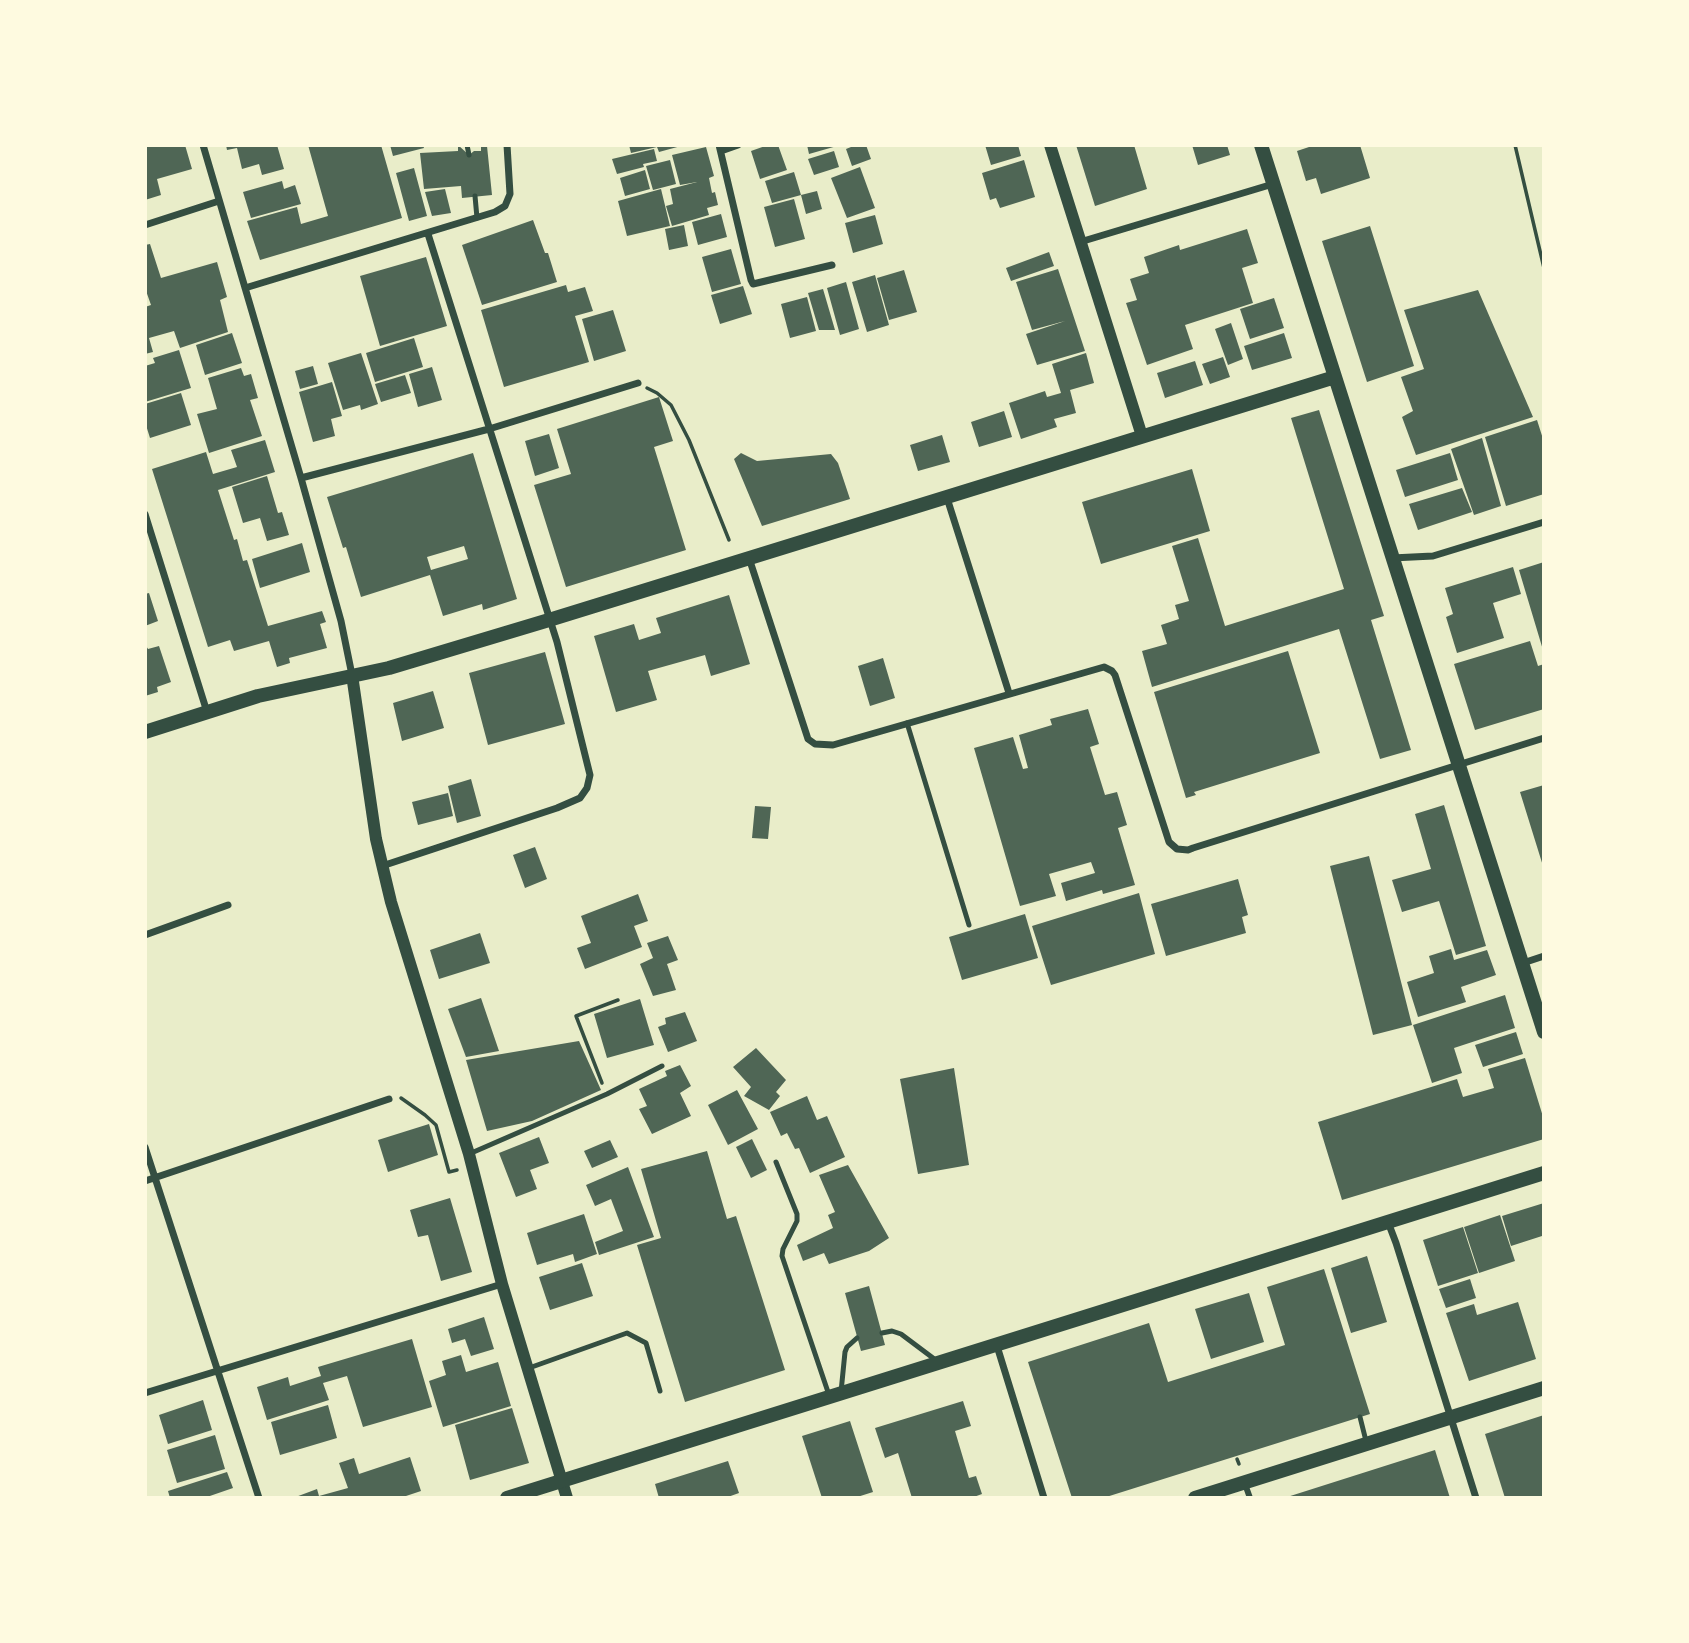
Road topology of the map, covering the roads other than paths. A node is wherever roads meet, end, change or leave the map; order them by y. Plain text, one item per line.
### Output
1 (203, 145) edge
2 (467, 145) edge
3 (507, 145) edge
4 (737, 145) edge
5 (1050, 145) edge
6 (1261, 145) edge
7 (720, 148) edge
8 (469, 155) dead end
9 (1273, 184) junction
10 (475, 196) dead end
11 (219, 201) junction
12 (477, 218) junction
13 (145, 225) edge
14 (428, 234) junction
15 (1080, 242) junction
16 (832, 265) dead end
17 (245, 288) junction
18 (1335, 377) junction
19 (638, 383) road end
20 (489, 429) junction
21 (1142, 436) junction
22 (301, 478) junction
23 (947, 497) junction
24 (145, 514) edge
25 (1544, 522) edge
26 (749, 558) junction
27 (1392, 558) junction
28 (550, 620) junction
29 (352, 676) junction
30 (1009, 693) junction
31 (207, 713) junction
32 (908, 723) junction
33 (145, 732) edge
34 (1544, 738) edge
35 (1459, 764) junction
36 (382, 866) junction
37 (228, 905) dead end
38 (969, 925) dead end
39 (145, 935) edge
40 (1544, 956) edge
41 (1522, 963) junction
42 (1544, 1032) edge
43 (662, 1066) dead end
44 (389, 1099) road end
45 (145, 1147) edge
46 (468, 1154) junction
47 (776, 1161) dead end
48 (1544, 1174) edge
49 (155, 1178) junction
50 (145, 1181) edge
51 (1388, 1223) junction
52 (502, 1284) junction
53 (882, 1333) dead end
54 (857, 1338) dead end
55 (997, 1346) junction
56 (939, 1363) junction
57 (527, 1368) junction
58 (218, 1371) junction
59 (1544, 1388) edge
60 (660, 1391) dead end
61 (145, 1393) edge
62 (836, 1395) junction
63 (1360, 1417) dead end
64 (1451, 1417) junction
65 (1367, 1444) junction
66 (562, 1481) junction
67 (1244, 1482) junction
68 (259, 1498) edge
69 (507, 1498) edge
70 (567, 1498) edge
71 (1044, 1498) edge
72 (1195, 1498) edge
73 (1250, 1498) edge
74 (1476, 1498) edge

1 - 11 street
2 - 8 lane
3 - 12 street
4 - 7 street
5 - 15 street
6 - 9 main road
7 - 16 street
9 - 15 street
9 - 18 main road
10 - 12 lane
11 - 13 street
11 - 17 street
12 - 14 street
14 - 17 street
14 - 20 street
15 - 21 street
17 - 22 street
18 - 21 main road
18 - 27 main road
19 - 20 street
20 - 22 street
20 - 28 street
21 - 23 main road
22 - 29 street
23 - 26 main road
23 - 30 street
24 - 31 street
25 - 27 street
26 - 28 main road
26 - 32 street
27 - 35 main road
28 - 29 main road
28 - 36 street
29 - 31 main road
29 - 36 street
30 - 32 street
30 - 35 street
31 - 33 main road
32 - 38 lane
34 - 35 street
35 - 41 main road
36 - 46 street
37 - 39 street
40 - 41 street
41 - 42 main road
43 - 46 lane
44 - 49 street
45 - 49 street
46 - 52 street
47 - 62 lane
48 - 51 main road
49 - 50 street
49 - 58 street
51 - 55 main road
51 - 64 street
52 - 57 street
52 - 58 street
53 - 56 lane
54 - 62 lane
55 - 56 main road
55 - 71 street
56 - 62 main road
57 - 60 lane
57 - 66 street
58 - 61 street
58 - 68 street
59 - 64 main road
62 - 66 main road
63 - 65 lane
64 - 65 main road
64 - 74 street
65 - 67 main road
66 - 69 main road
66 - 70 street
67 - 72 main road
67 - 73 street

